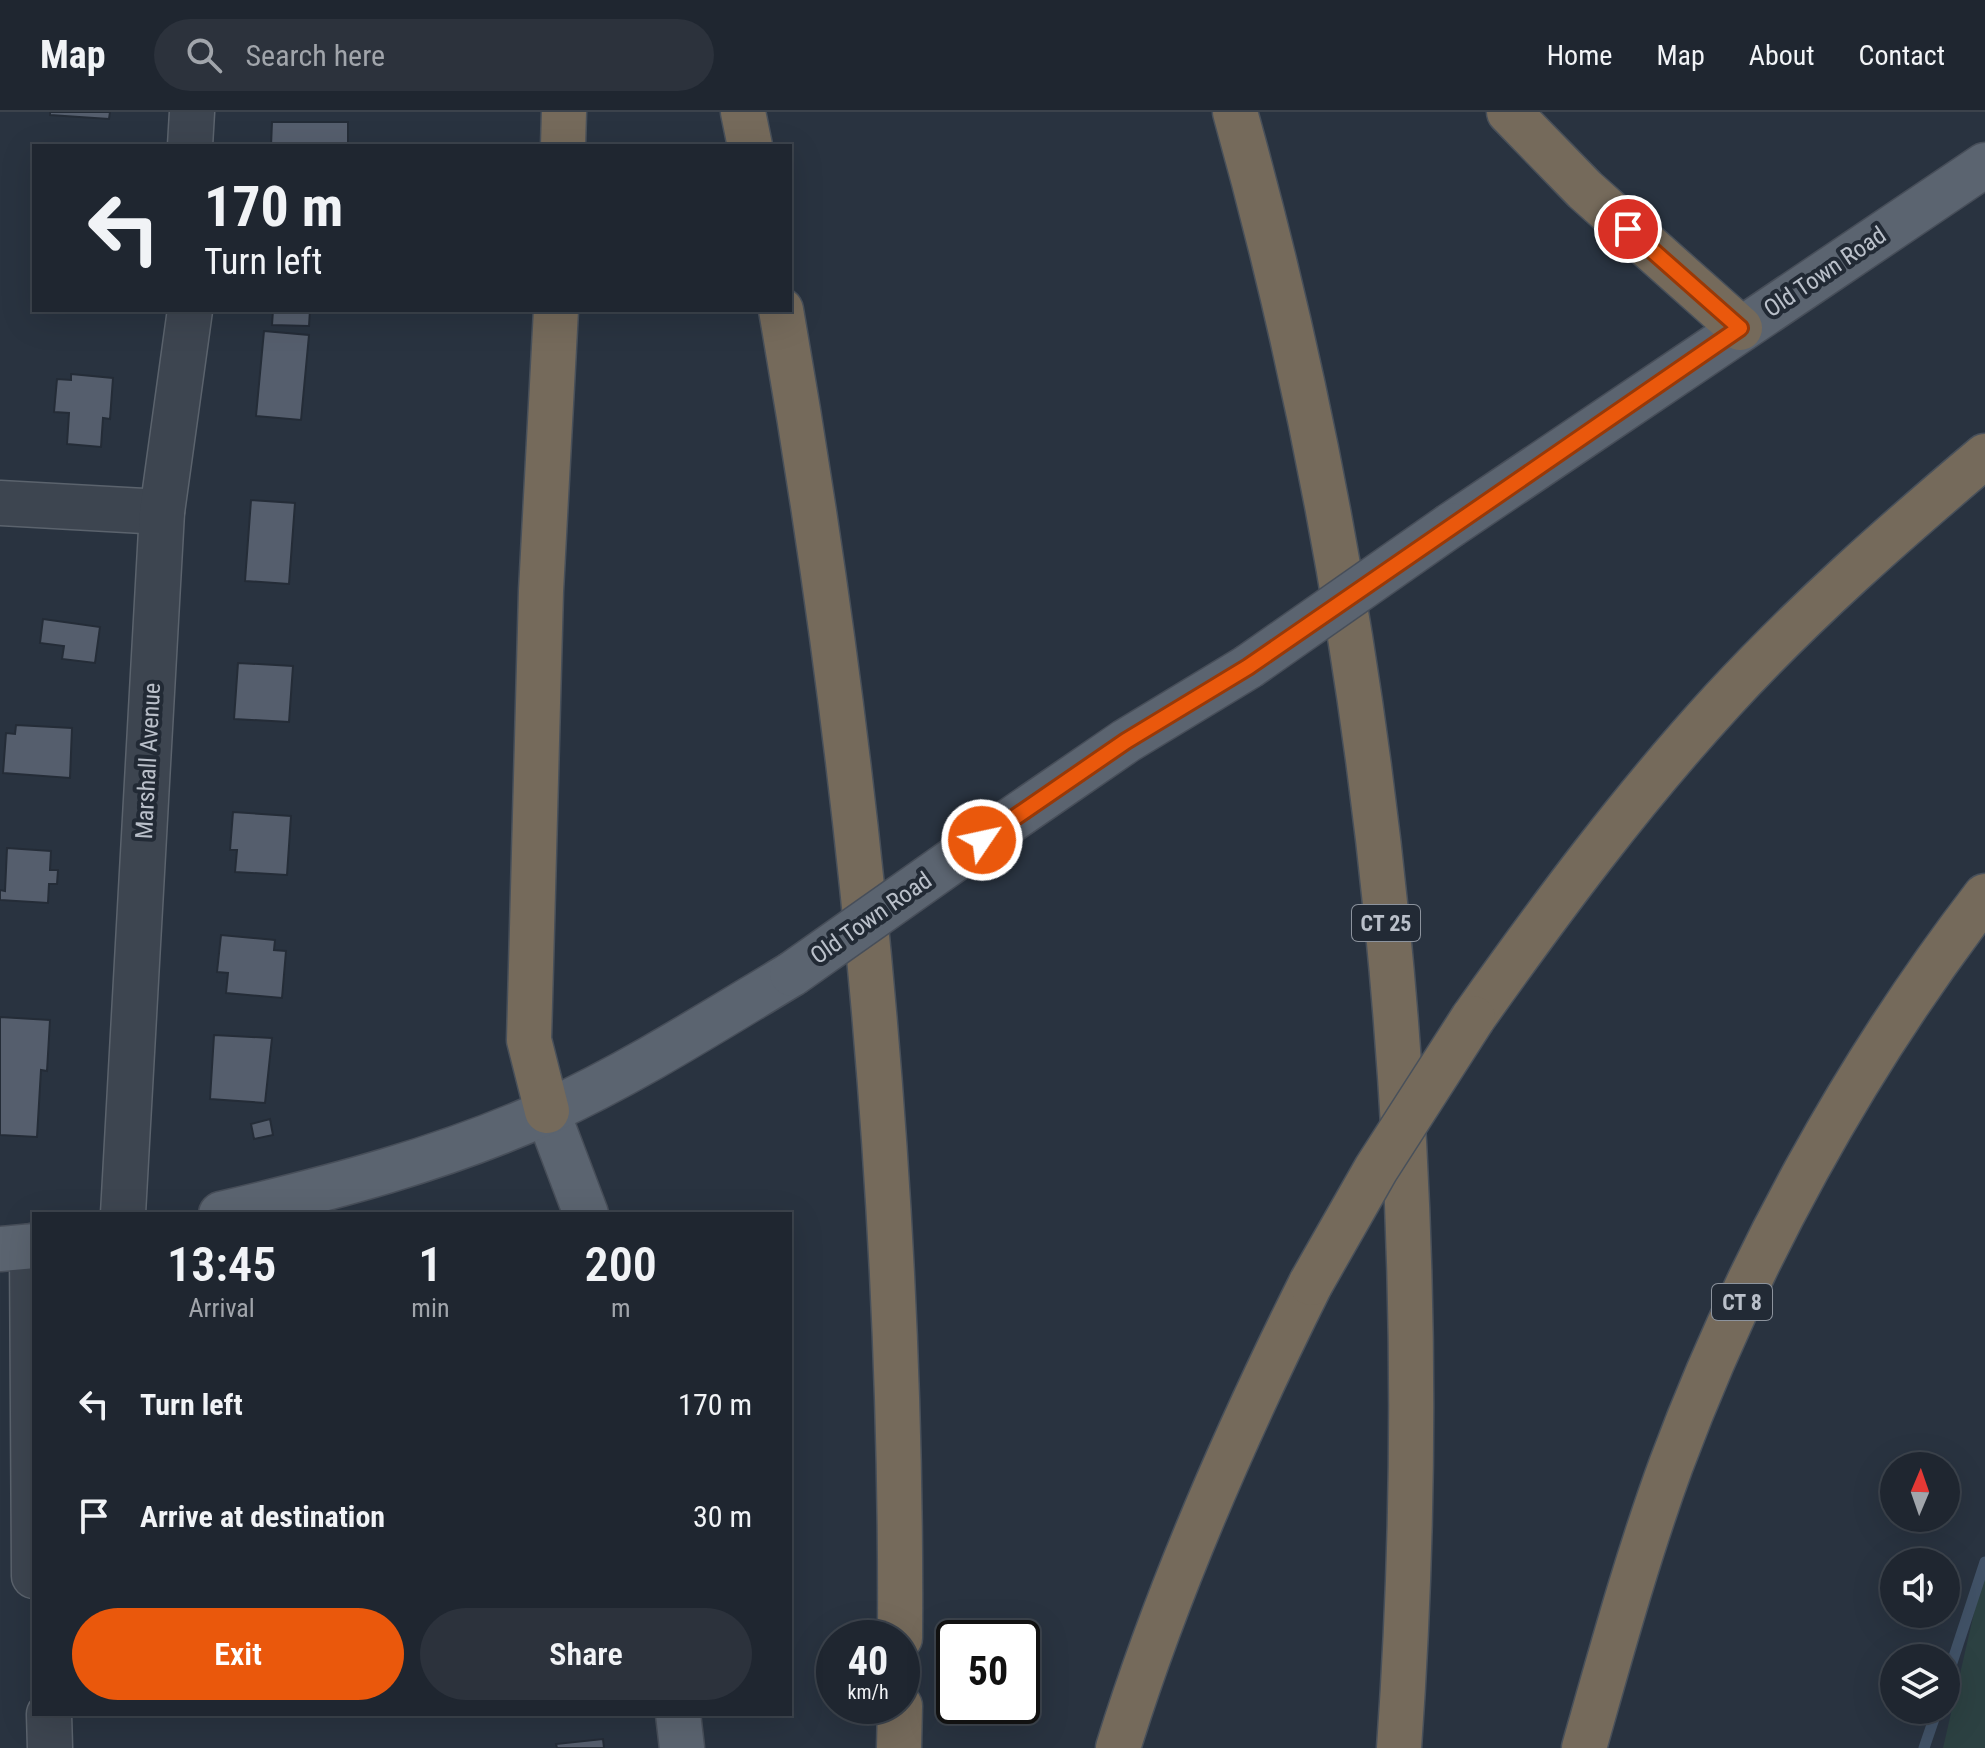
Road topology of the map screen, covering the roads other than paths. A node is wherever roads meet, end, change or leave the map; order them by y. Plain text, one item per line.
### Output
1 (192, 112) edge
2 (564, 112) edge
3 (743, 112) edge
4 (1235, 112) edge
5 (1509, 112) edge
6 (190, 144) edge
7 (563, 144) edge
8 (750, 144) edge
9 (1985, 165) edge
10 (190, 312) edge
11 (556, 312) edge
12 (781, 312) edge
13 (1740, 328) junction
14 (1985, 456) edge
15 (0, 503) edge
16 (162, 512) junction
17 (1985, 896) edge
18 (547, 1111) junction
19 (123, 1212) edge
20 (229, 1212) edge
21 (585, 1212) edge
22 (22, 1247) edge
23 (32, 1521) edge
24 (900, 1620) edge
25 (49, 1716) edge
26 (678, 1716) edge
27 (900, 1724) edge
28 (50, 1748) edge
29 (682, 1748) edge
30 (899, 1748) edge
31 (1118, 1748) edge
32 (1399, 1748) edge
33 (1584, 1748) edge

1 - 6 street
2 - 7 highway
3 - 8 highway
4 - 32 highway, CT 25
5 - 13 highway
9 - 13 main road, Old Town Road
10 - 16 street, Marshall Avenue
11 - 18 highway
12 - 24 highway
13 - 18 main road, Old Town Road, bridge
14 - 31 highway, bridge
15 - 16 street
16 - 19 street, Marshall Avenue
17 - 33 highway, CT 8
18 - 20 main road, Old Town Road
18 - 21 main road
22 - 23 street
25 - 28 street
26 - 29 main road
27 - 30 highway

